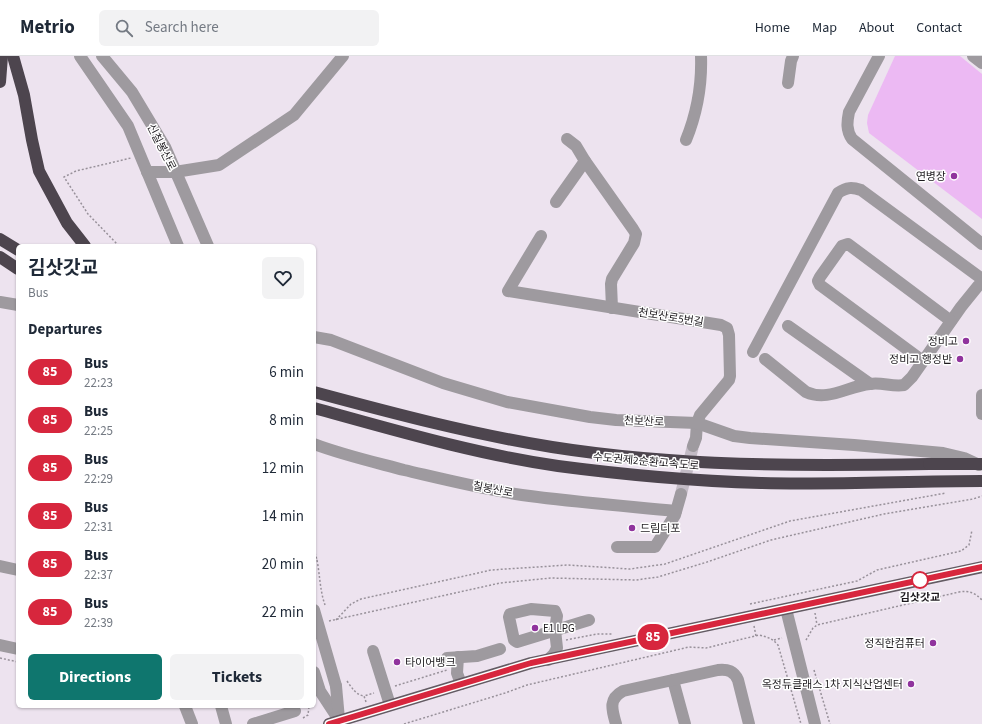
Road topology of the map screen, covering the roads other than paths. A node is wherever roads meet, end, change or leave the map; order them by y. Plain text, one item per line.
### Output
1 (2, 56) edge
2 (14, 56) edge
3 (80, 56) edge
4 (102, 56) edge
5 (343, 56) edge
6 (701, 56) edge
7 (793, 56) edge
8 (878, 56) edge
9 (973, 56) edge
10 (982, 63) edge
11 (0, 82) edge
12 (788, 83) dead end
13 (567, 139) dead end
14 (686, 140) dead end
15 (586, 161) junction
16 (147, 172) junction
17 (175, 172) junction
18 (556, 202) dead end
19 (541, 236) dead end
20 (0, 239) edge
21 (83, 244) edge
22 (177, 244) edge
23 (207, 244) edge
24 (982, 244) edge
25 (16, 249) edge
26 (0, 257) edge
27 (0, 266) edge
28 (16, 267) edge
29 (16, 275) edge
30 (982, 279) edge
31 (982, 283) edge
32 (0, 302) edge
33 (16, 305) edge
34 (612, 308) junction
35 (951, 321) junction
36 (788, 326) dead end
37 (316, 337) edge
38 (753, 352) dead end
39 (765, 359) dead end
40 (923, 361) junction
41 (870, 384) junction
42 (316, 385) edge
43 (316, 393) edge
44 (982, 395) edge
45 (316, 409) edge
46 (384, 412) junction
47 (982, 414) edge
48 (697, 423) junction
49 (316, 445) edge
50 (693, 446) tunnel mouth
51 (982, 465) edge
52 (982, 481) edge
53 (681, 494) tunnel mouth
54 (676, 511) junction
55 (617, 547) dead end
56 (0, 566) edge
57 (982, 567) edge
58 (16, 570) edge
59 (320, 608) edge
60 (786, 609) junction
61 (588, 620) dead end
62 (560, 636) junction
63 (0, 645) edge
64 (16, 649) edge
65 (500, 649) dead end
66 (373, 651) dead end
67 (579, 653) junction
68 (548, 660) junction
69 (316, 679) edge
70 (673, 680) junction
71 (461, 684) junction
72 (390, 705) junction
73 (186, 708) edge
74 (221, 708) edge
75 (289, 717) edge
76 (336, 723) edge
77 (192, 724) edge
78 (226, 724) edge
79 (253, 724) edge
80 (616, 724) edge
81 (685, 724) edge
82 (749, 724) edge
83 (815, 724) edge

1 - 11 highway
2 - 21 highway
3 - 16 street, 신칠봉산로
4 - 17 street, 신칠봉산로
5 - 17 street
6 - 14 street
7 - 12 street
8 - 24 street
9 - 10 street
13 - 15 street
15 - 18 street
15 - 34 street
16 - 17 street
16 - 22 street, 신칠봉산로
17 - 23 street, 신칠봉산로
19 - 34 street, 천보산로5번길
20 - 25 highway
26 - 28 highway
27 - 29 highway
30 - 38 street
31 - 35 street
32 - 33 street
34 - 48 street, 천보산로5번길
35 - 40 street
35 - 40 street
36 - 41 street
37 - 48 street, 천보산로
39 - 41 street
40 - 41 street
42 - 46 highway
43 - 46 highway, 수도권제2순환고속도로
44 - 47 street
45 - 52 highway, 수도권제2순환고속도로
46 - 51 highway, 수도권제2순환고속도로, bridge
48 - 50 street
48 - 51 street, 천보산로
49 - 54 street, 칠봉산로
53 - 54 street
54 - 55 street
56 - 58 street
57 - 60 main road
59 - 76 street, bridge
60 - 67 main road
60 - 83 street
61 - 62 street
62 - 67 street
62 - 68 street
63 - 64 street
65 - 71 street
66 - 72 street
67 - 68 main road
68 - 71 main road
69 - 76 street
70 - 80 street
70 - 81 street
70 - 82 street
71 - 72 main road
72 - 76 main road
73 - 77 street
74 - 78 street
75 - 79 street

